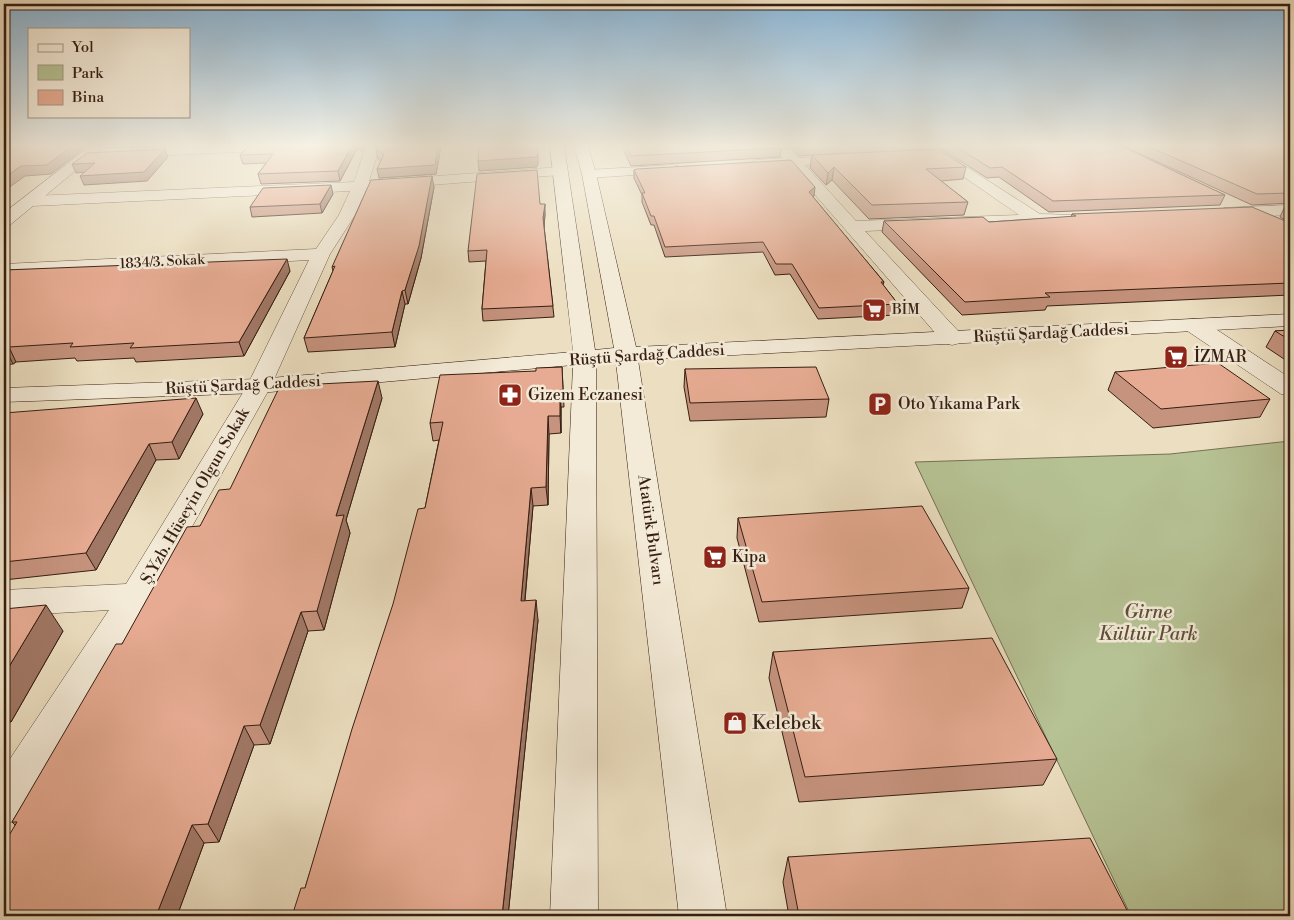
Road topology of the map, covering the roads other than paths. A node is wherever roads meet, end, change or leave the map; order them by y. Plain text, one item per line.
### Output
1 (50, 189) edge
2 (296, 189) edge
3 (359, 189) edge
4 (574, 189) edge
5 (580, 189) edge
6 (818, 189) edge
7 (990, 189) edge
8 (1218, 196) edge
9 (32, 201) junction
10 (1290, 210) edge
11 (1253, 212) junction
12 (1204, 213) edge
13 (1085, 217) edge
14 (1036, 219) junction
15 (4, 221) edge
16 (852, 226) junction
17 (1283, 226) edge
18 (321, 254) junction
19 (4, 270) edge
20 (1290, 320) edge
21 (1194, 325) junction
22 (952, 338) junction
23 (626, 354) junction
24 (585, 358) junction
25 (259, 386) junction
26 (1290, 389) edge
27 (4, 395) edge
28 (136, 596) junction
29 (4, 603) edge
30 (4, 805) edge
31 (574, 916) edge
32 (703, 916) edge

1 - 9 street
2 - 9 street
3 - 18 street, Ş.Yzb. Hüseyin Olgun Sokak
4 - 24 street
5 - 23 street, Atatürk Bulvarı
6 - 16 street
7 - 14 street
8 - 11 street
9 - 15 street
10 - 11 street
11 - 12 street
11 - 17 street
13 - 14 street
14 - 16 street
16 - 22 street
18 - 19 street, 1834/3. Sokak
18 - 25 street, Ş.Yzb. Hüseyin Olgun Sokak
20 - 21 street, Rüştü Şardağ Caddesi
21 - 22 street, Rüştü Şardağ Caddesi
21 - 26 street
22 - 23 street, Rüştü Şardağ Caddesi
23 - 24 street, Rüştü Şardağ Caddesi
23 - 32 street, Atatürk Bulvarı
24 - 25 street, Rüştü Şardağ Caddesi
24 - 31 street
25 - 27 street, Rüştü Şardağ Caddesi
25 - 28 street, Ş.Yzb. Hüseyin Olgun Sokak
28 - 29 street
28 - 30 street, Ş.Yzb. Hüseyin Olgun Sokak

